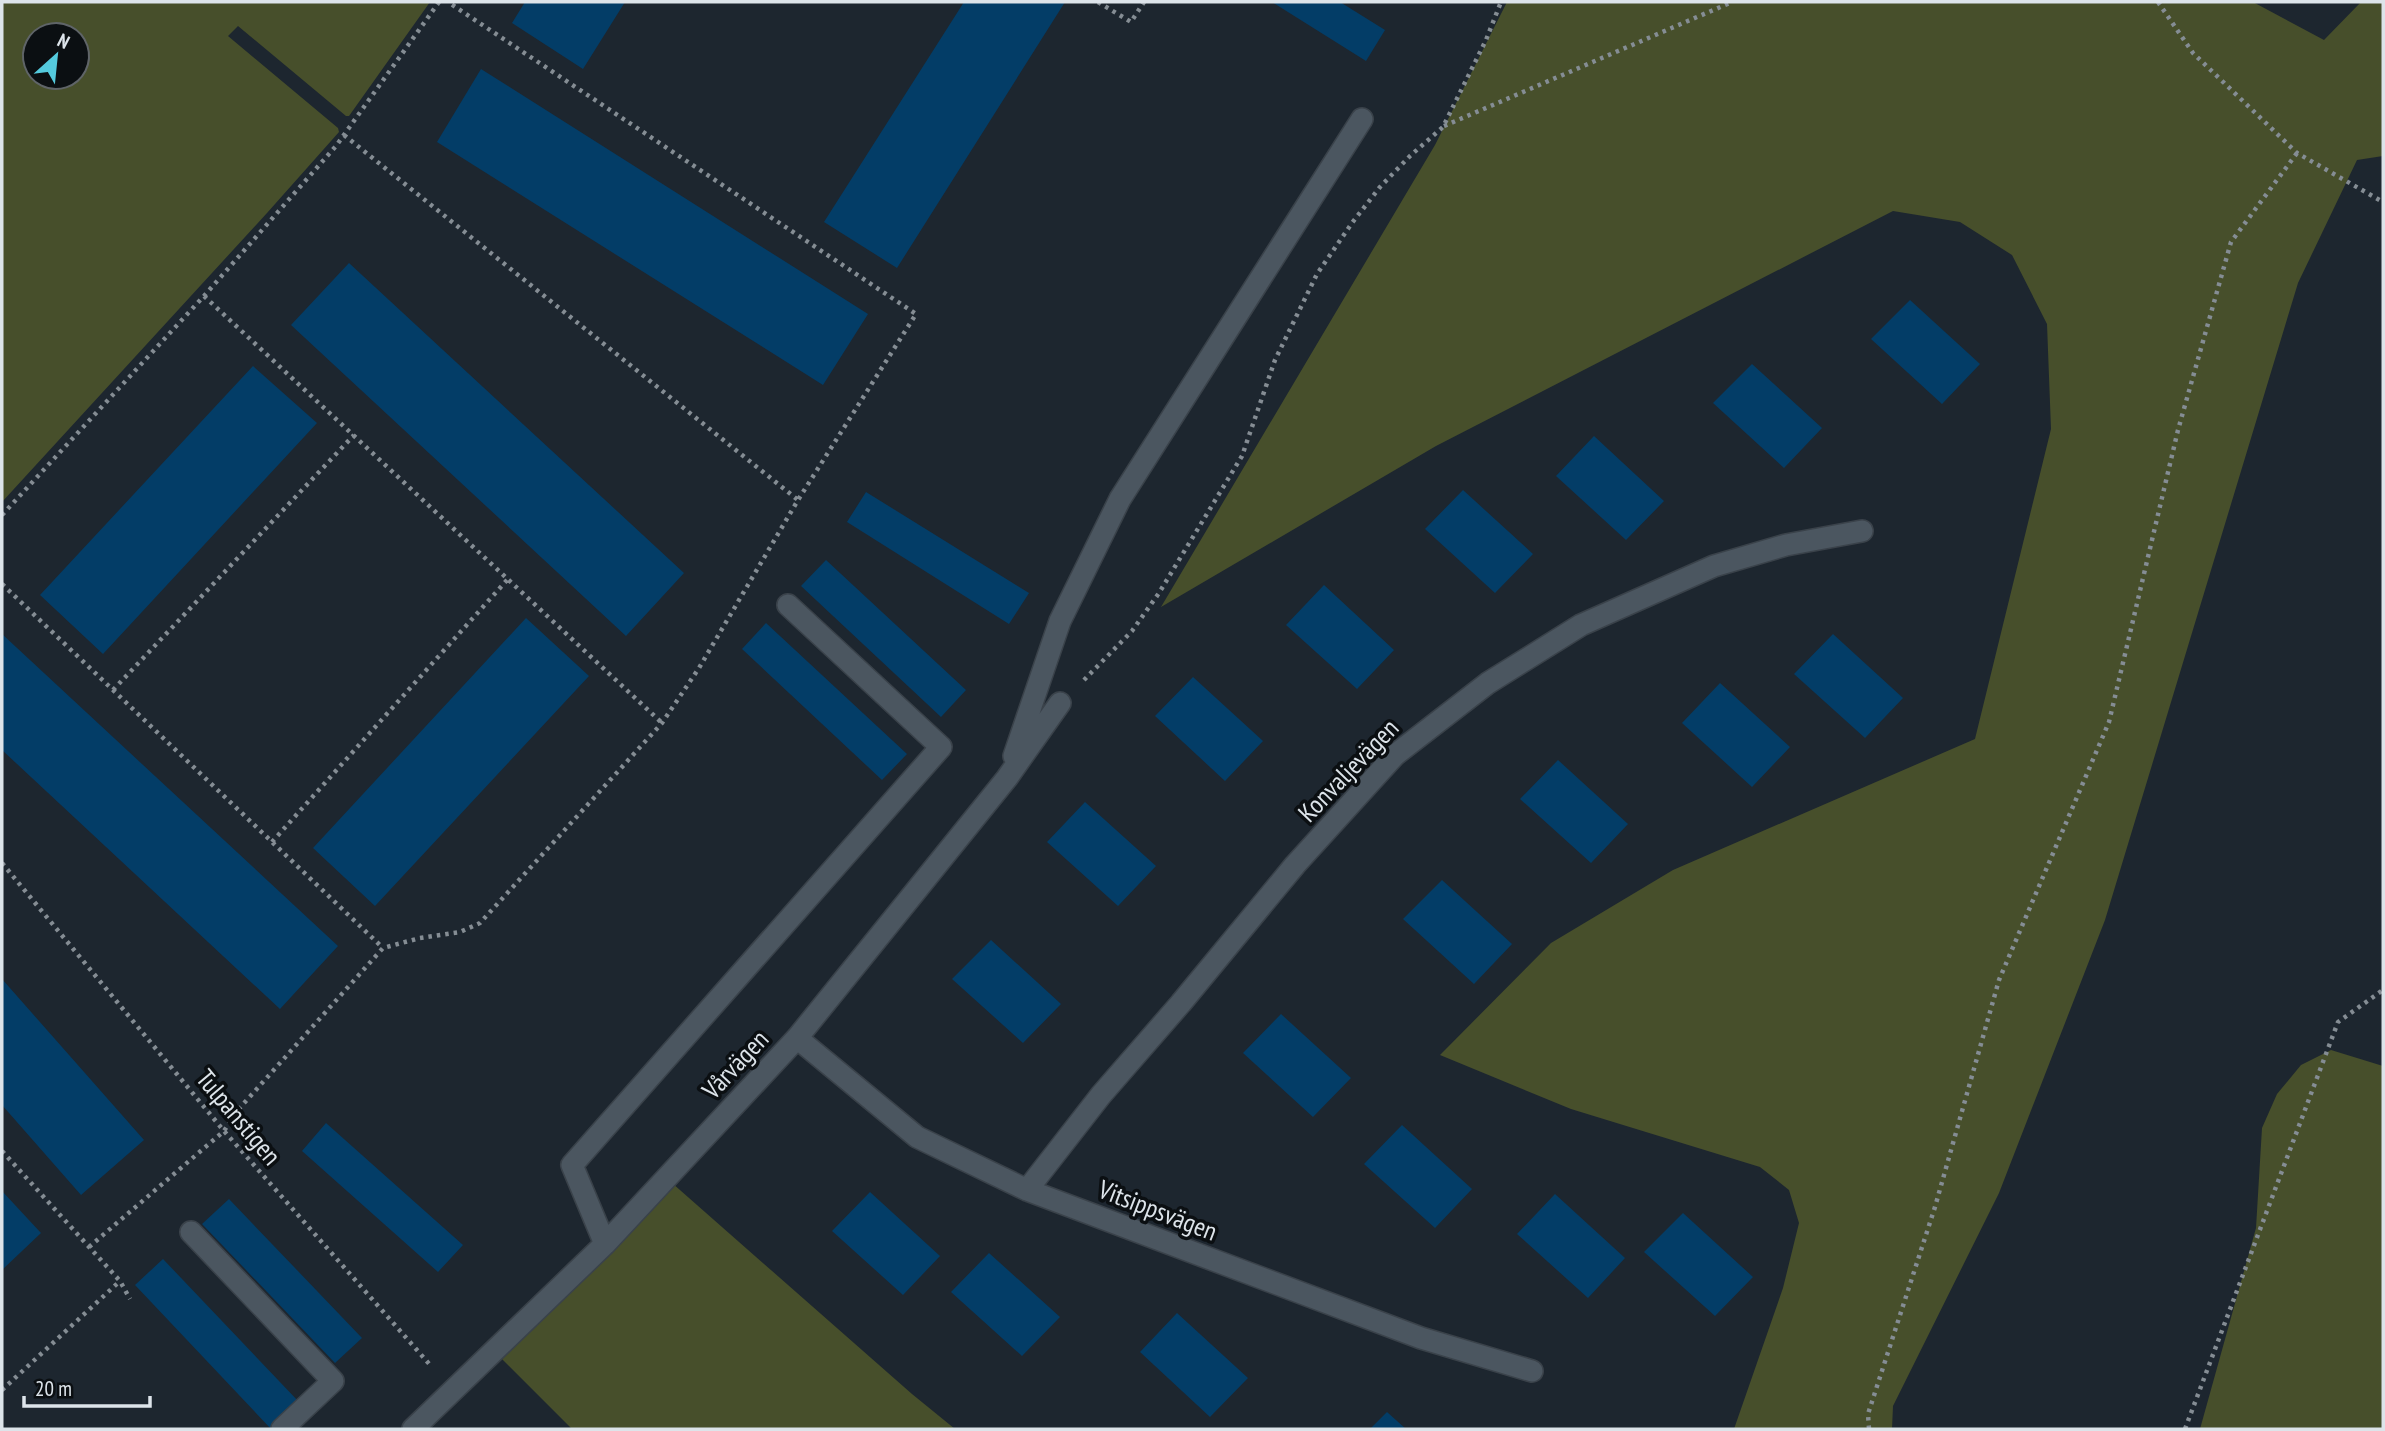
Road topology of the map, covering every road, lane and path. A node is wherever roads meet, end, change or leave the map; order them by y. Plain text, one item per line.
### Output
1 (439, 2) edge
2 (448, 2) edge
3 (1098, 2) edge
4 (1144, 2) edge
5 (1502, 2) edge
6 (1732, 2) edge
7 (2158, 2) edge
8 (1362, 119) dead end
9 (1443, 127) junction
10 (344, 135) junction
11 (2297, 153) junction
12 (2383, 202) edge
13 (204, 296) junction
14 (354, 435) junction
15 (797, 500) junction
16 (2, 515) edge
17 (1862, 531) dead end
18 (508, 579) junction
19 (2, 584) edge
20 (788, 605) dead end
21 (113, 690) junction
22 (1060, 703) joint
23 (662, 723) junction
24 (1007, 778) junction
25 (272, 842) junction
26 (2, 863) edge
27 (383, 948) junction
28 (2383, 990) edge
29 (797, 1038) junction
30 (224, 1131) junction
31 (2, 1151) edge
32 (1027, 1190) junction
33 (191, 1232) dead end
34 (605, 1244) junction
35 (89, 1247) junction
36 (120, 1281) junction
37 (130, 1299) dead end
38 (1532, 1371) dead end
39 (2, 1390) edge
40 (453, 1390) junction
41 (282, 1429) edge
42 (413, 1429) edge
43 (1869, 1429) edge
44 (2185, 1429) edge

1 - 10 path
2 - 15 path
3 - 4 path
5 - 9 path
6 - 9 path
7 - 11 path
8 - 24 street
9 - 22 path
10 - 13 path
10 - 15 path
11 - 12 path
11 - 43 path
13 - 14 path
13 - 16 path
14 - 18 path
14 - 21 path
15 - 23 path
17 - 32 street, Konvaljevägen
18 - 23 path
18 - 25 path
19 - 21 path
20 - 34 street
21 - 25 path
22 - 24 street, Vårvägen
23 - 27 path
24 - 29 street, Vårvägen
25 - 27 path
26 - 30 path, Tulpanstigen
27 - 30 path
28 - 44 path
29 - 32 street, Vitsippsvägen
29 - 34 street, Vårvägen
30 - 35 path
30 - 40 path, Tulpanstigen
31 - 35 path
32 - 38 street, Vitsippsvägen
33 - 41 street
34 - 40 street, Vårvägen
35 - 36 path
36 - 37 path
36 - 39 path
40 - 42 street, Vårvägen

